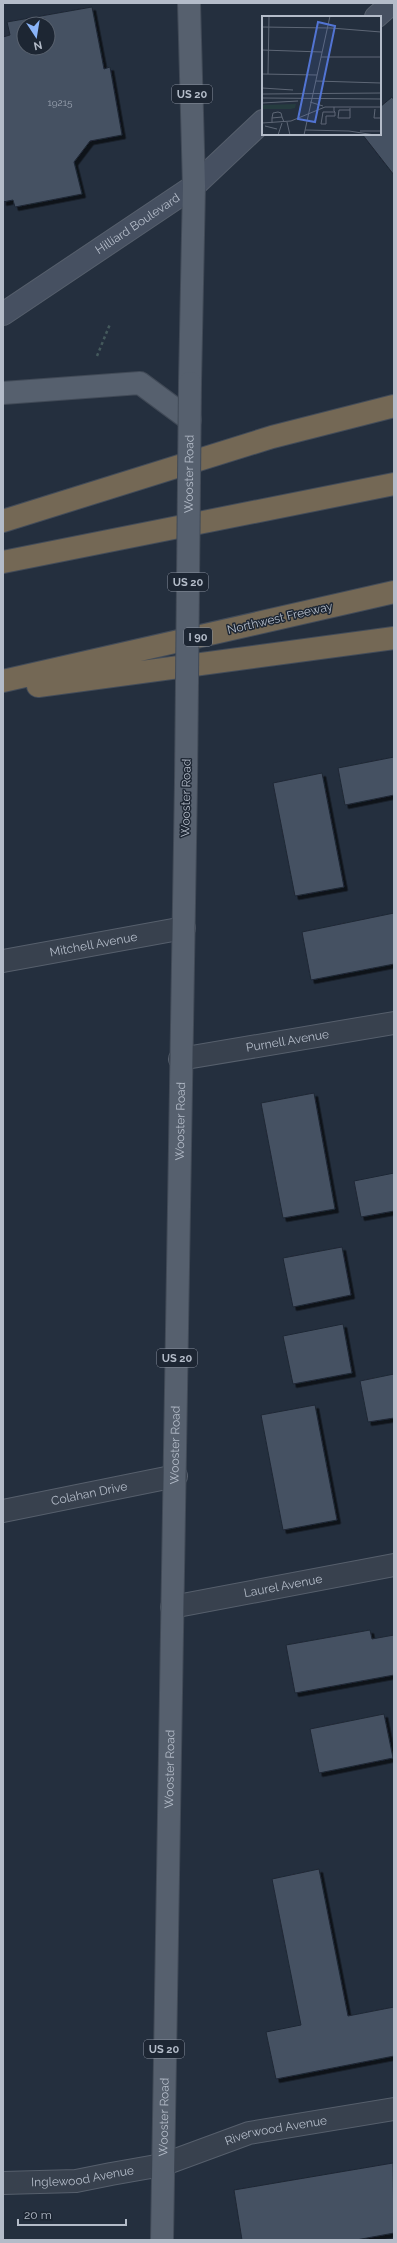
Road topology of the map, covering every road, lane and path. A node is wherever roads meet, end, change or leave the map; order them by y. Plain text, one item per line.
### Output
1 (189, 3) edge
2 (392, 3) edge
3 (377, 16) edge
4 (262, 122) edge
5 (194, 186) junction
6 (3, 314) edge
7 (110, 324) dead end
8 (95, 361) dead end
9 (3, 392) edge
10 (394, 406) edge
11 (190, 420) junction
12 (394, 484) edge
13 (3, 521) edge
14 (3, 562) edge
15 (394, 592) edge
16 (394, 638) edge
17 (3, 682) edge
18 (3, 691) edge
19 (184, 928) junction
20 (3, 961) edge
21 (394, 1022) edge
22 (180, 1059) junction
23 (176, 1476) junction
24 (3, 1511) edge
25 (394, 1565) edge
26 (172, 1607) junction
27 (394, 2109) edge
28 (162, 2165) junction
29 (3, 2183) edge
30 (162, 2240) edge

1 - 5 main road, Wooster Road / US 20
2 - 3 main road
4 - 5 main road, Hilliard Boulevard
5 - 6 main road, Hilliard Boulevard
5 - 11 main road, Wooster Road / US 20, bridge
7 - 8 path
9 - 11 main road
10 - 13 highway
11 - 19 main road, Wooster Road / US 20, bridge
12 - 14 highway
15 - 17 highway, Northwest Freeway / I 90
16 - 18 highway
19 - 20 street, Mitchell Avenue
19 - 22 main road, Wooster Road / US 20
21 - 22 street, Purnell Avenue
22 - 23 main road, Wooster Road / US 20
23 - 24 street, Colahan Drive
23 - 26 main road, Wooster Road / US 20
25 - 26 street, Laurel Avenue
26 - 28 main road, Wooster Road / US 20
27 - 28 street, Riverwood Avenue
28 - 29 street, Inglewood Avenue
28 - 30 main road, Wooster Road / US 20

